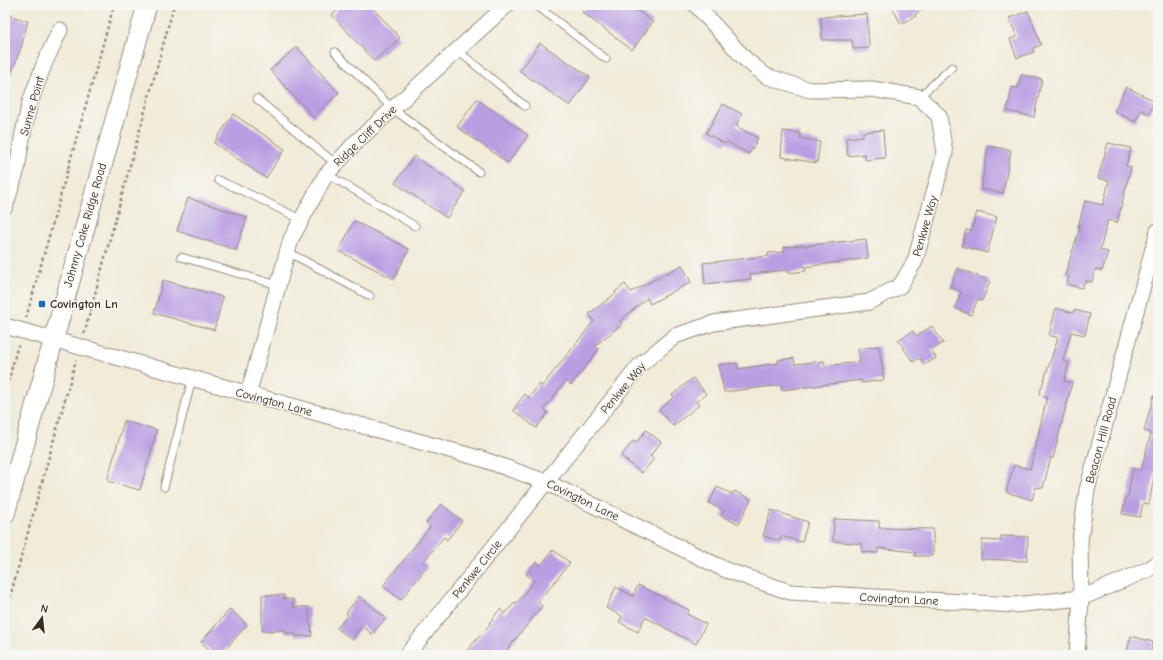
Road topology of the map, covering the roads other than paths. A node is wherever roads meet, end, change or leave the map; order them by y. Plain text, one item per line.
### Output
1 (147, 5) edge
2 (506, 5) edge
3 (536, 5) edge
4 (696, 5) edge
5 (60, 30) dead end
6 (457, 50) junction
7 (335, 52) dead end
8 (606, 59) dead end
9 (952, 67) dead end
10 (919, 97) junction
11 (257, 99) dead end
12 (525, 106) dead end
13 (393, 108) junction
14 (332, 169) junction
15 (479, 172) dead end
16 (218, 180) dead end
17 (5, 207) edge
18 (302, 220) junction
19 (415, 226) dead end
20 (1158, 231) edge
21 (288, 252) junction
22 (181, 257) dead end
23 (278, 285) junction
24 (370, 296) dead end
25 (5, 326) edge
26 (53, 340) junction
27 (192, 379) junction
28 (248, 395) junction
29 (546, 482) junction
30 (164, 487) dead end
31 (5, 514) edge
32 (1158, 563) edge
33 (1081, 598) junction
34 (407, 655) edge
35 (1078, 655) edge

1 - 26 street, Johnny Cake Ridge Road
2 - 6 street, Ridge Cliff Drive
3 - 8 lane
4 - 10 street
5 - 17 street, Sunne Point
6 - 12 lane
6 - 13 street, Ridge Cliff Drive
7 - 13 lane
9 - 10 lane
10 - 29 street, Penkwe Way
11 - 14 lane
13 - 14 street, Ridge Cliff Drive
13 - 15 lane
14 - 18 street, Ridge Cliff Drive
14 - 19 lane
16 - 18 lane
18 - 21 street, Ridge Cliff Drive
20 - 33 street, Beacon Hill Road
21 - 23 street, Ridge Cliff Drive
21 - 24 lane
22 - 23 lane
23 - 28 street, Ridge Cliff Drive
25 - 26 street, Covington Lane
26 - 27 street, Covington Lane
26 - 31 street, Johnny Cake Ridge Road
27 - 28 street, Covington Lane
27 - 30 lane
28 - 29 street, Covington Lane
29 - 33 street, Covington Lane
29 - 34 street, Penkwe Circle
32 - 33 street, Covington Lane
33 - 35 street, Beacon Hill Road

